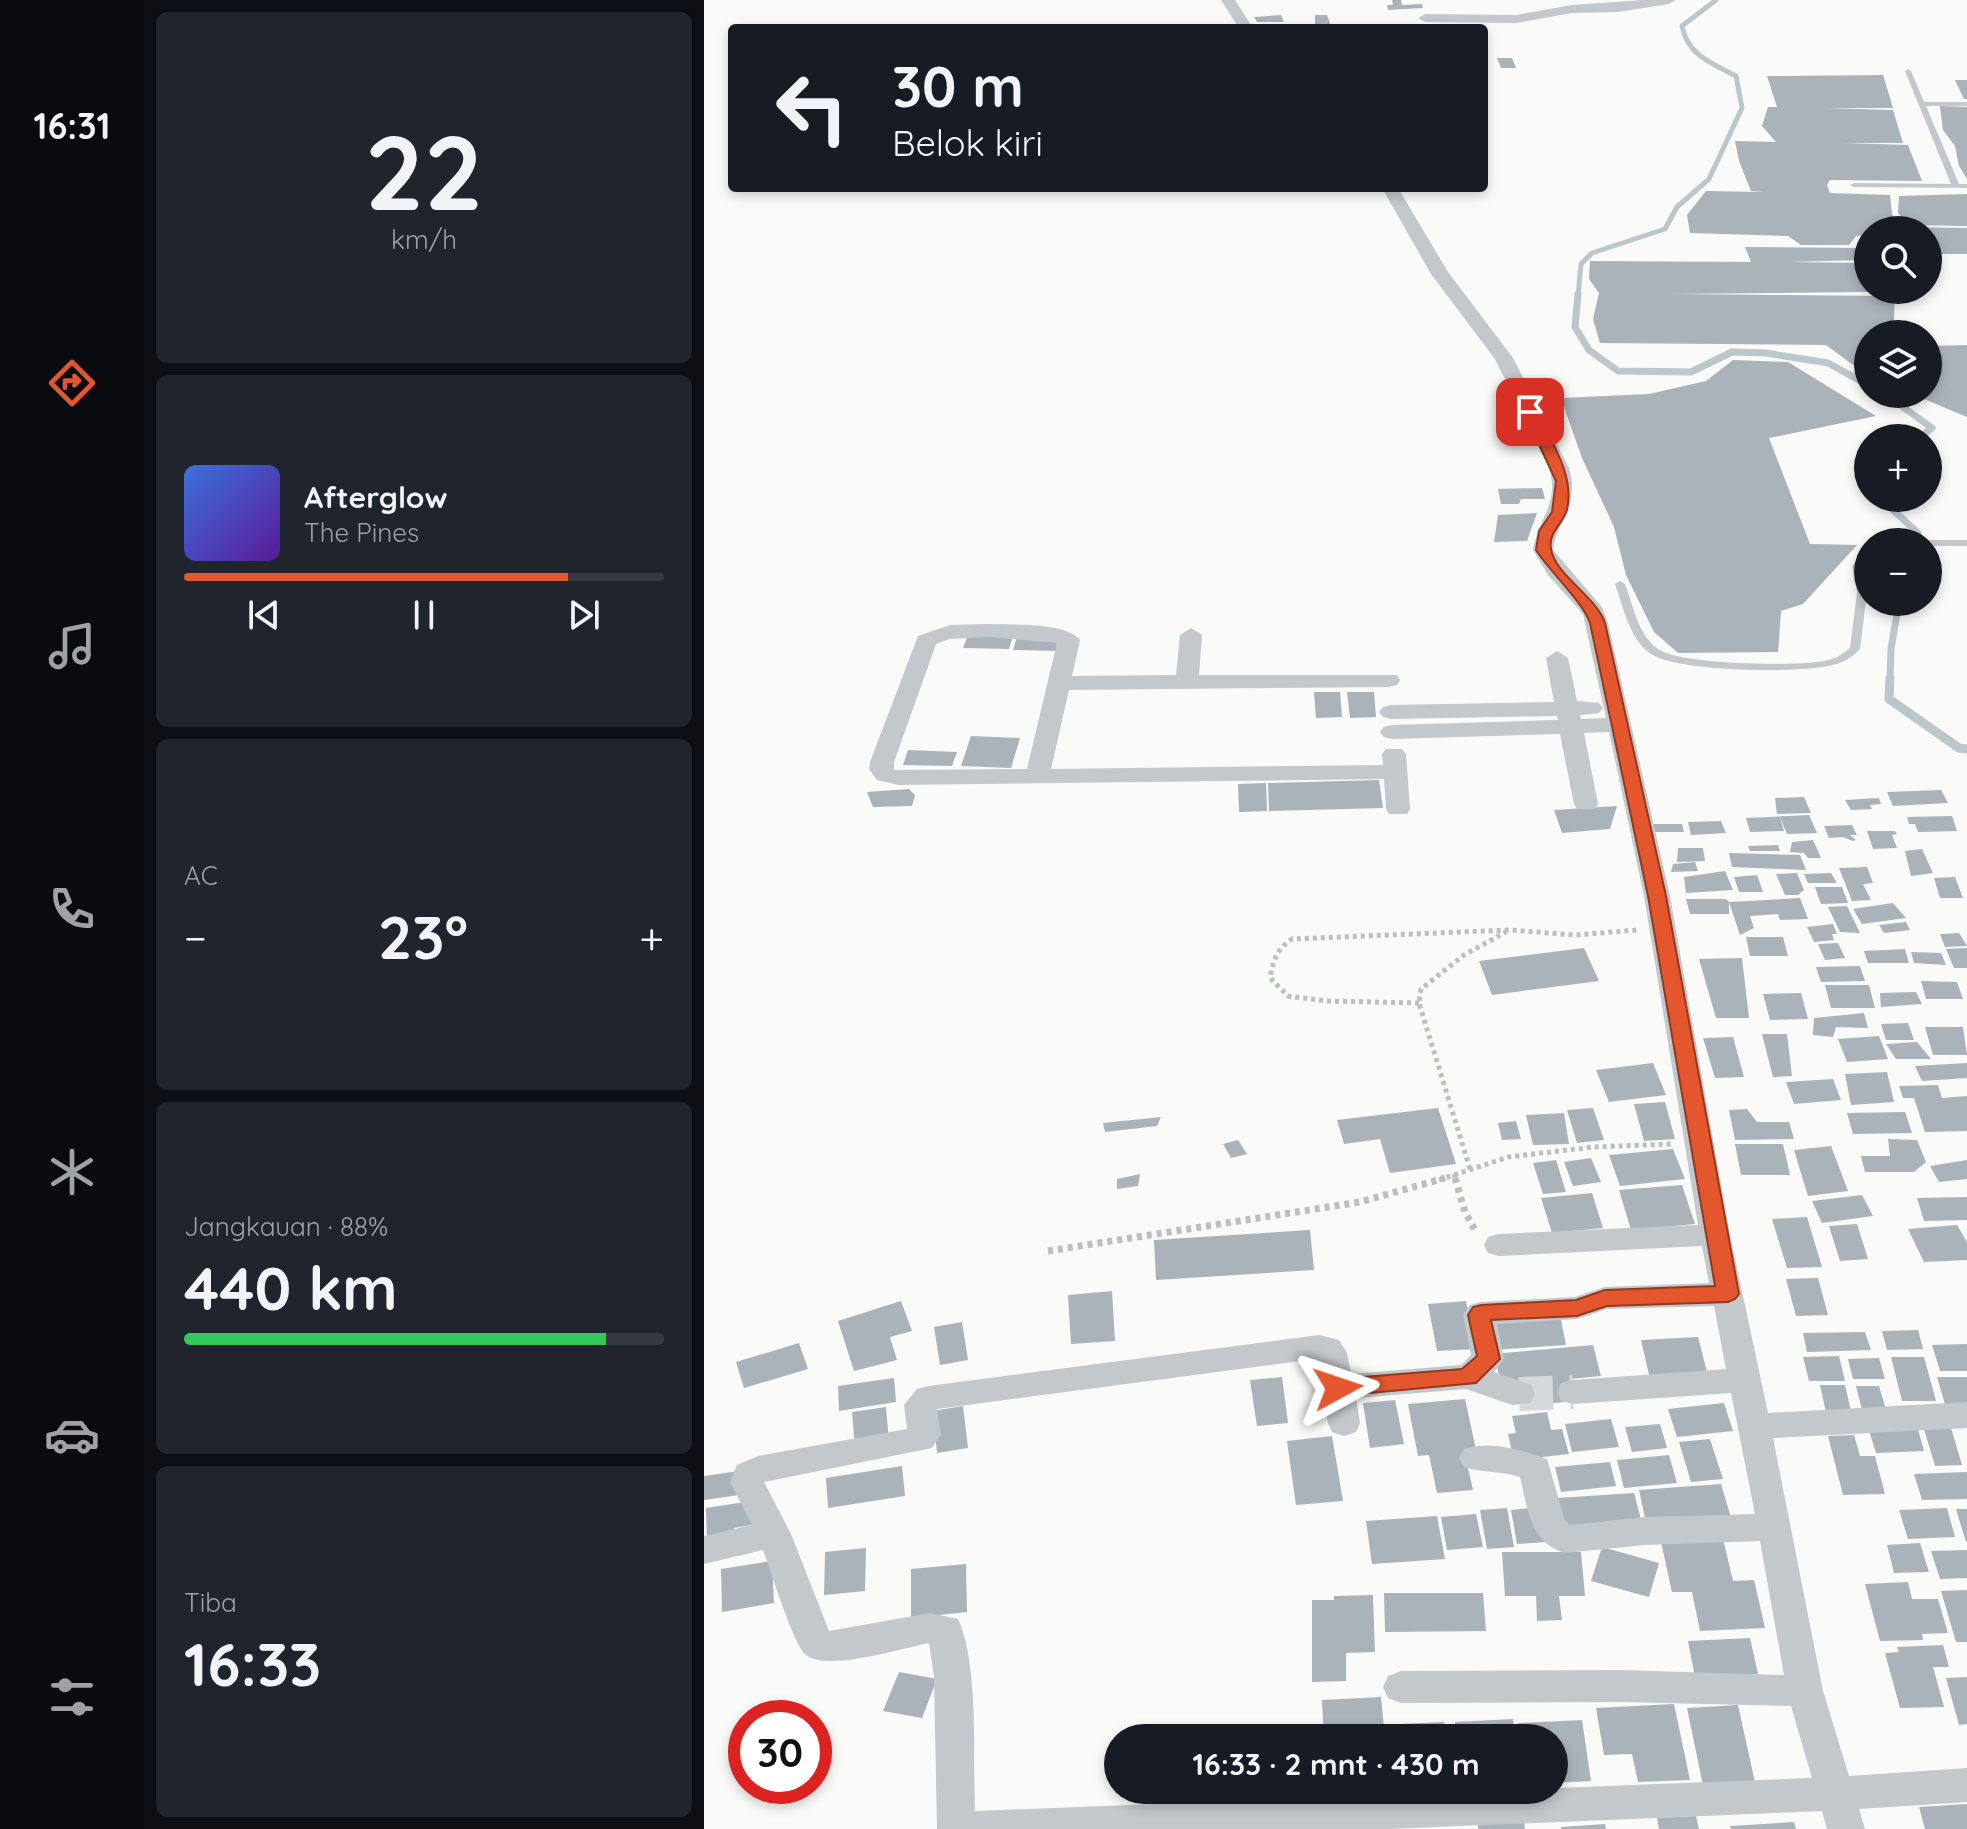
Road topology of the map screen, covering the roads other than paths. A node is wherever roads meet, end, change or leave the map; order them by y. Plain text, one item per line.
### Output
1 (1228, 0) edge
2 (1669, 0) edge
3 (1425, 18) dead end
4 (1243, 24) edge
5 (1908, 71) dead end
6 (1921, 104) junction
7 (1967, 104) edge
8 (1854, 185) dead end
9 (1956, 186) junction
10 (1967, 186) edge
11 (1392, 192) edge
12 (1942, 543) edge
13 (1967, 543) edge
14 (1620, 584) dead end
15 (1859, 616) edge
16 (1191, 635) dead end
17 (1387, 654) dead end
18 (1557, 658) dead end
19 (1389, 680) junction
20 (1187, 682) junction
21 (1060, 683) junction
22 (1618, 717) junction
23 (1568, 718) junction
24 (1392, 722) junction
25 (1395, 772) junction
26 (1037, 776) junction
27 (1586, 804) dead end
28 (1398, 809) dead end
29 (1715, 1235) junction
30 (1499, 1245) road end
31 (1728, 1294) junction
32 (1468, 1377) junction
33 (1744, 1380) junction
34 (1338, 1388) junction
35 (1573, 1392) tunnel mouth
36 (1519, 1394) tunnel mouth
37 (1967, 1415) edge
38 (1344, 1423) dead end
39 (1753, 1426) junction
40 (1476, 1458) dead end
41 (1775, 1527) junction
42 (774, 1534) junction
43 (704, 1550) edge
44 (1401, 1687) dead end
45 (1805, 1691) junction
46 (1967, 1785) edge
47 (1842, 1811) edge
48 (956, 1829) edge
49 (965, 1829) edge

1 - 4 street
2 - 3 street
5 - 6 lane
6 - 7 lane
6 - 9 lane
8 - 9 lane
9 - 10 lane
11 - 22 street
12 - 13 lane
14 - 15 lane
16 - 20 street
17 - 19 street
18 - 23 street
19 - 20 street
19 - 24 street
20 - 21 street
21 - 26 street
21 - 26 street
22 - 23 street
22 - 29 street
23 - 24 street
23 - 27 street
24 - 25 street
25 - 26 street
25 - 28 street
29 - 30 street
29 - 31 street
31 - 32 street
31 - 33 street
32 - 34 street
32 - 36 street
33 - 35 street
33 - 39 street
34 - 38 street
34 - 42 street
37 - 39 street
39 - 41 street
40 - 41 street
41 - 45 street
42 - 43 street
42 - 48 street
44 - 45 street
45 - 47 street
46 - 47 street
47 - 49 street

